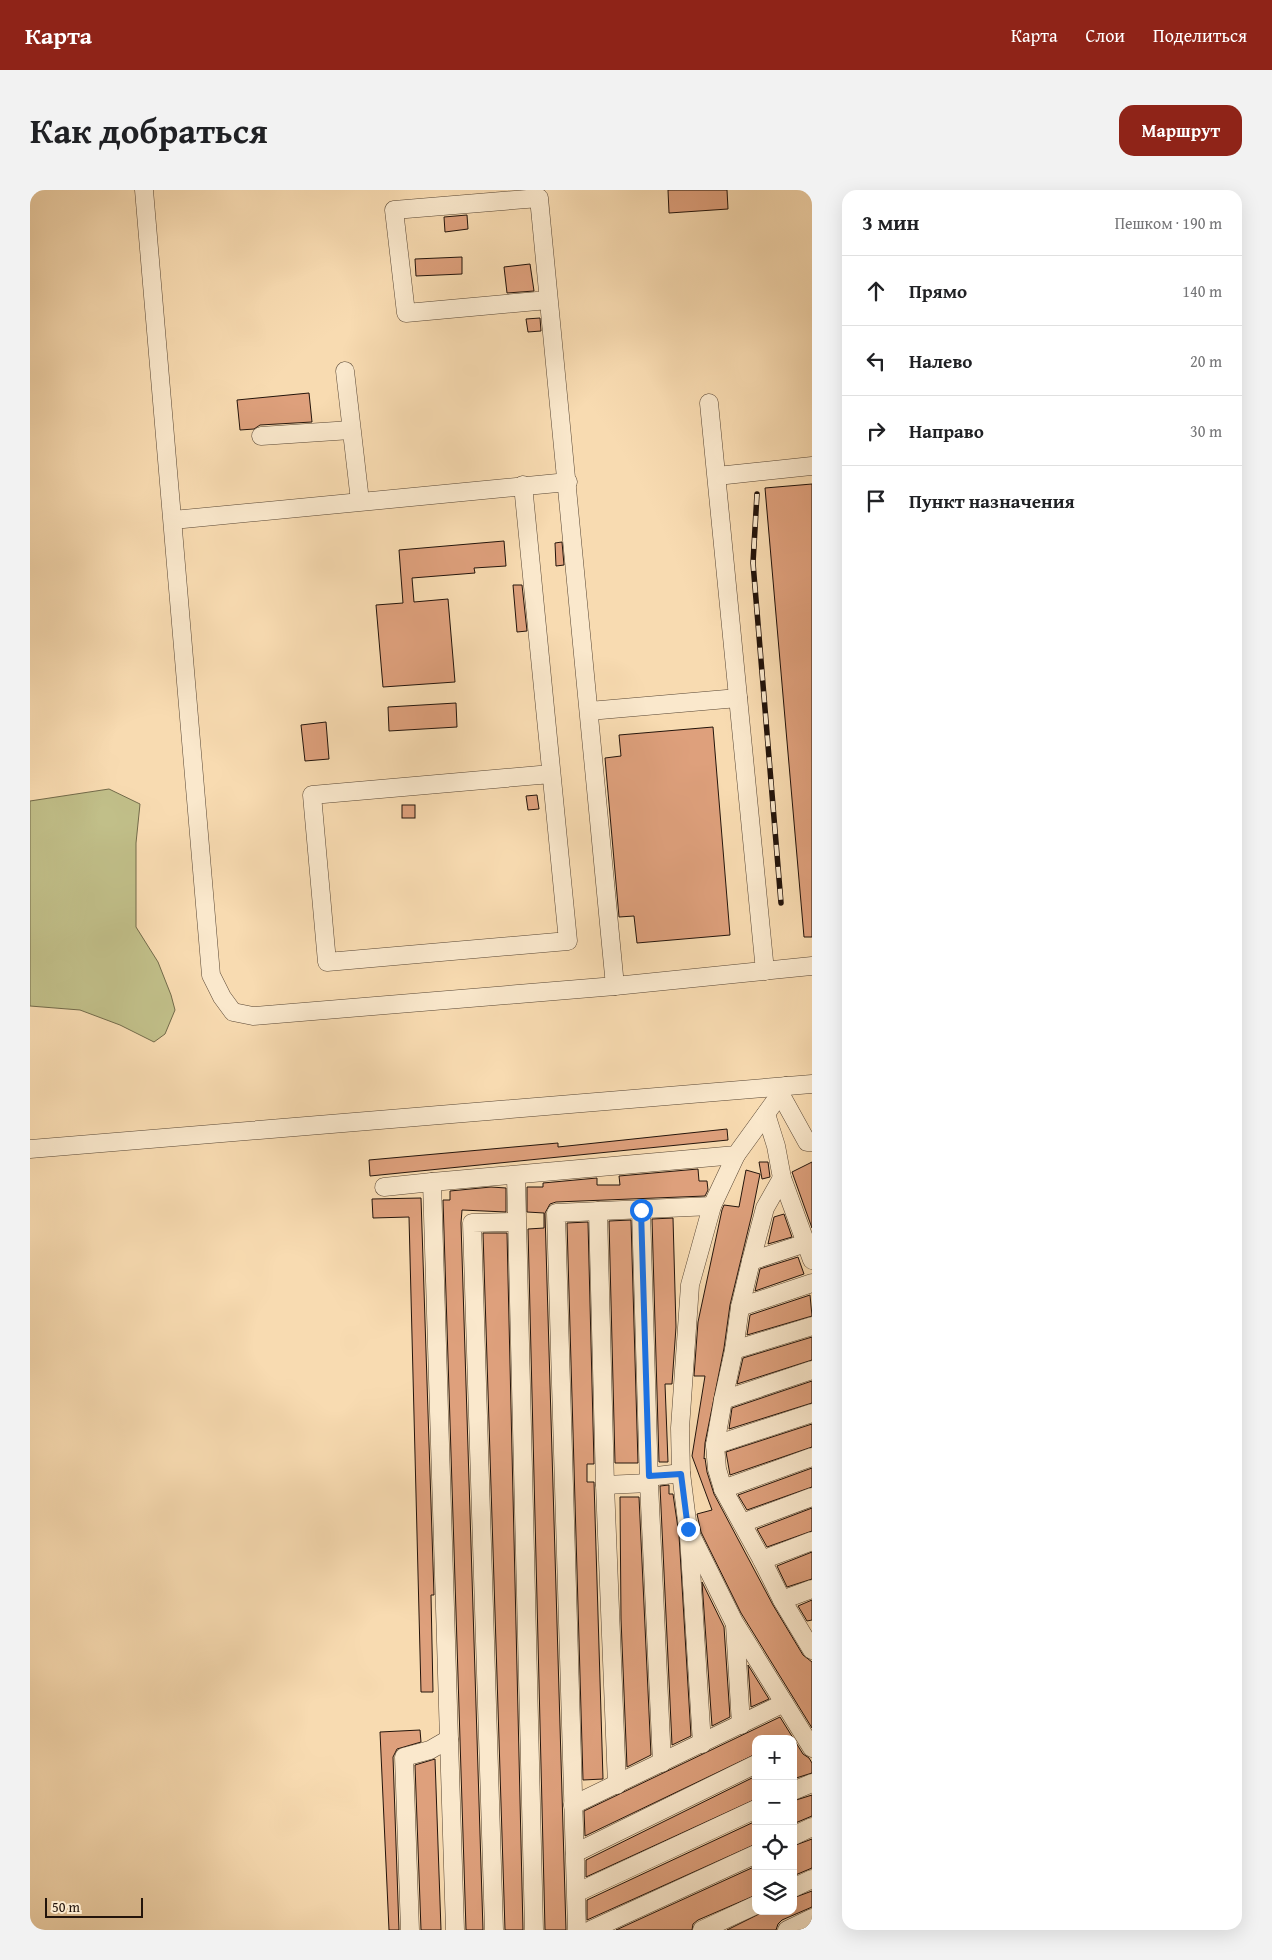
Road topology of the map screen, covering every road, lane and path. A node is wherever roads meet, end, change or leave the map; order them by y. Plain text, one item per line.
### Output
1 (144, 190) edge
2 (548, 300) junction
3 (345, 371) dead end
4 (709, 404) dead end
5 (351, 430) junction
6 (261, 436) dead end
7 (812, 466) edge
8 (716, 476) junction
9 (568, 482) junction
10 (523, 485) junction
11 (360, 501) junction
12 (173, 520) junction
13 (738, 698) junction
14 (589, 711) junction
15 (552, 774) junction
16 (812, 966) edge
17 (765, 971) junction
18 (615, 986) junction
19 (812, 1084) edge
20 (783, 1090) junction
21 (766, 1114) junction
22 (812, 1142) edge
23 (30, 1149) edge
24 (736, 1155) junction
25 (516, 1176) junction
26 (782, 1178) junction
27 (432, 1182) junction
28 (384, 1187) dead end
29 (712, 1206) junction
30 (641, 1210) junction
31 (598, 1211) junction
32 (516, 1222) junction
33 (806, 1243) junction
34 (812, 1260) edge
35 (751, 1261) junction
36 (812, 1283) edge
37 (740, 1307) junction
38 (812, 1326) edge
39 (734, 1350) junction
40 (812, 1370) edge
41 (723, 1400) junction
42 (812, 1413) edge
43 (715, 1445) junction
44 (812, 1457) edge
45 (681, 1474) junction
46 (649, 1480) junction
47 (605, 1484) junction
48 (723, 1489) junction
49 (812, 1497) edge
50 (742, 1523) junction
51 (688, 1529) junction
52 (812, 1542) edge
53 (762, 1560) junction
54 (812, 1589) edge
55 (782, 1600) junction
56 (734, 1622) junction
57 (807, 1631) edge
58 (812, 1650) edge
59 (784, 1703) junction
60 (741, 1725) junction
61 (449, 1739) junction
62 (702, 1744) junction
63 (804, 1744) edge
64 (662, 1763) junction
65 (752, 1766) edge
66 (812, 1783) edge
67 (617, 1785) junction
68 (797, 1789) edge
69 (574, 1805) junction
70 (752, 1811) edge
71 (812, 1828) edge
72 (797, 1834) edge
73 (575, 1853) junction
74 (752, 1856) edge
75 (812, 1879) edge
76 (797, 1886) edge
77 (578, 1892) junction
78 (752, 1907) edge
79 (812, 1918) edge
80 (410, 1930) edge
81 (455, 1930) edge
82 (494, 1930) edge
83 (534, 1930) edge
84 (578, 1930) edge
85 (591, 1930) edge
86 (702, 1930) edge
87 (787, 1930) edge

1 - 12 street
2 - 2 street
2 - 9 street
3 - 5 street
4 - 8 street
5 - 6 street
5 - 11 street
7 - 8 street
8 - 13 street
9 - 10 street
9 - 14 street
10 - 11 street
10 - 15 street
11 - 12 street
12 - 18 street
13 - 14 street
13 - 17 street
14 - 18 street
15 - 15 street
16 - 17 street
17 - 18 street
19 - 20 street
20 - 21 street
20 - 22 street
20 - 23 street
21 - 24 street
21 - 26 street
24 - 25 street
24 - 29 street
25 - 27 street
25 - 32 street
26 - 33 street
26 - 35 street
27 - 28 street
27 - 61 street
29 - 30 street
29 - 45 street
30 - 31 street
30 - 46 street
31 - 47 street
31 - 69 street
32 - 82 street
32 - 83 street
33 - 34 street
33 - 35 street
35 - 37 street
36 - 37 street
37 - 39 street
38 - 39 street
39 - 41 street
40 - 41 street
41 - 43 street
42 - 43 street
43 - 48 street
44 - 48 street
45 - 46 street
45 - 51 street
46 - 47 street
46 - 64 street
47 - 67 street
48 - 50 street
49 - 50 street
50 - 53 street
51 - 56 street
51 - 62 street
52 - 53 street
53 - 55 street
54 - 55 street
55 - 57 street
56 - 59 street
56 - 60 street
57 - 58 street
59 - 60 street
59 - 63 street
60 - 62 street
61 - 80 street
61 - 81 street
62 - 64 street
64 - 67 street
65 - 73 street
66 - 68 street
67 - 69 street
69 - 73 street
70 - 77 street
71 - 72 street
73 - 77 street
74 - 85 street
75 - 76 street
77 - 84 street
78 - 86 street
79 - 87 street

